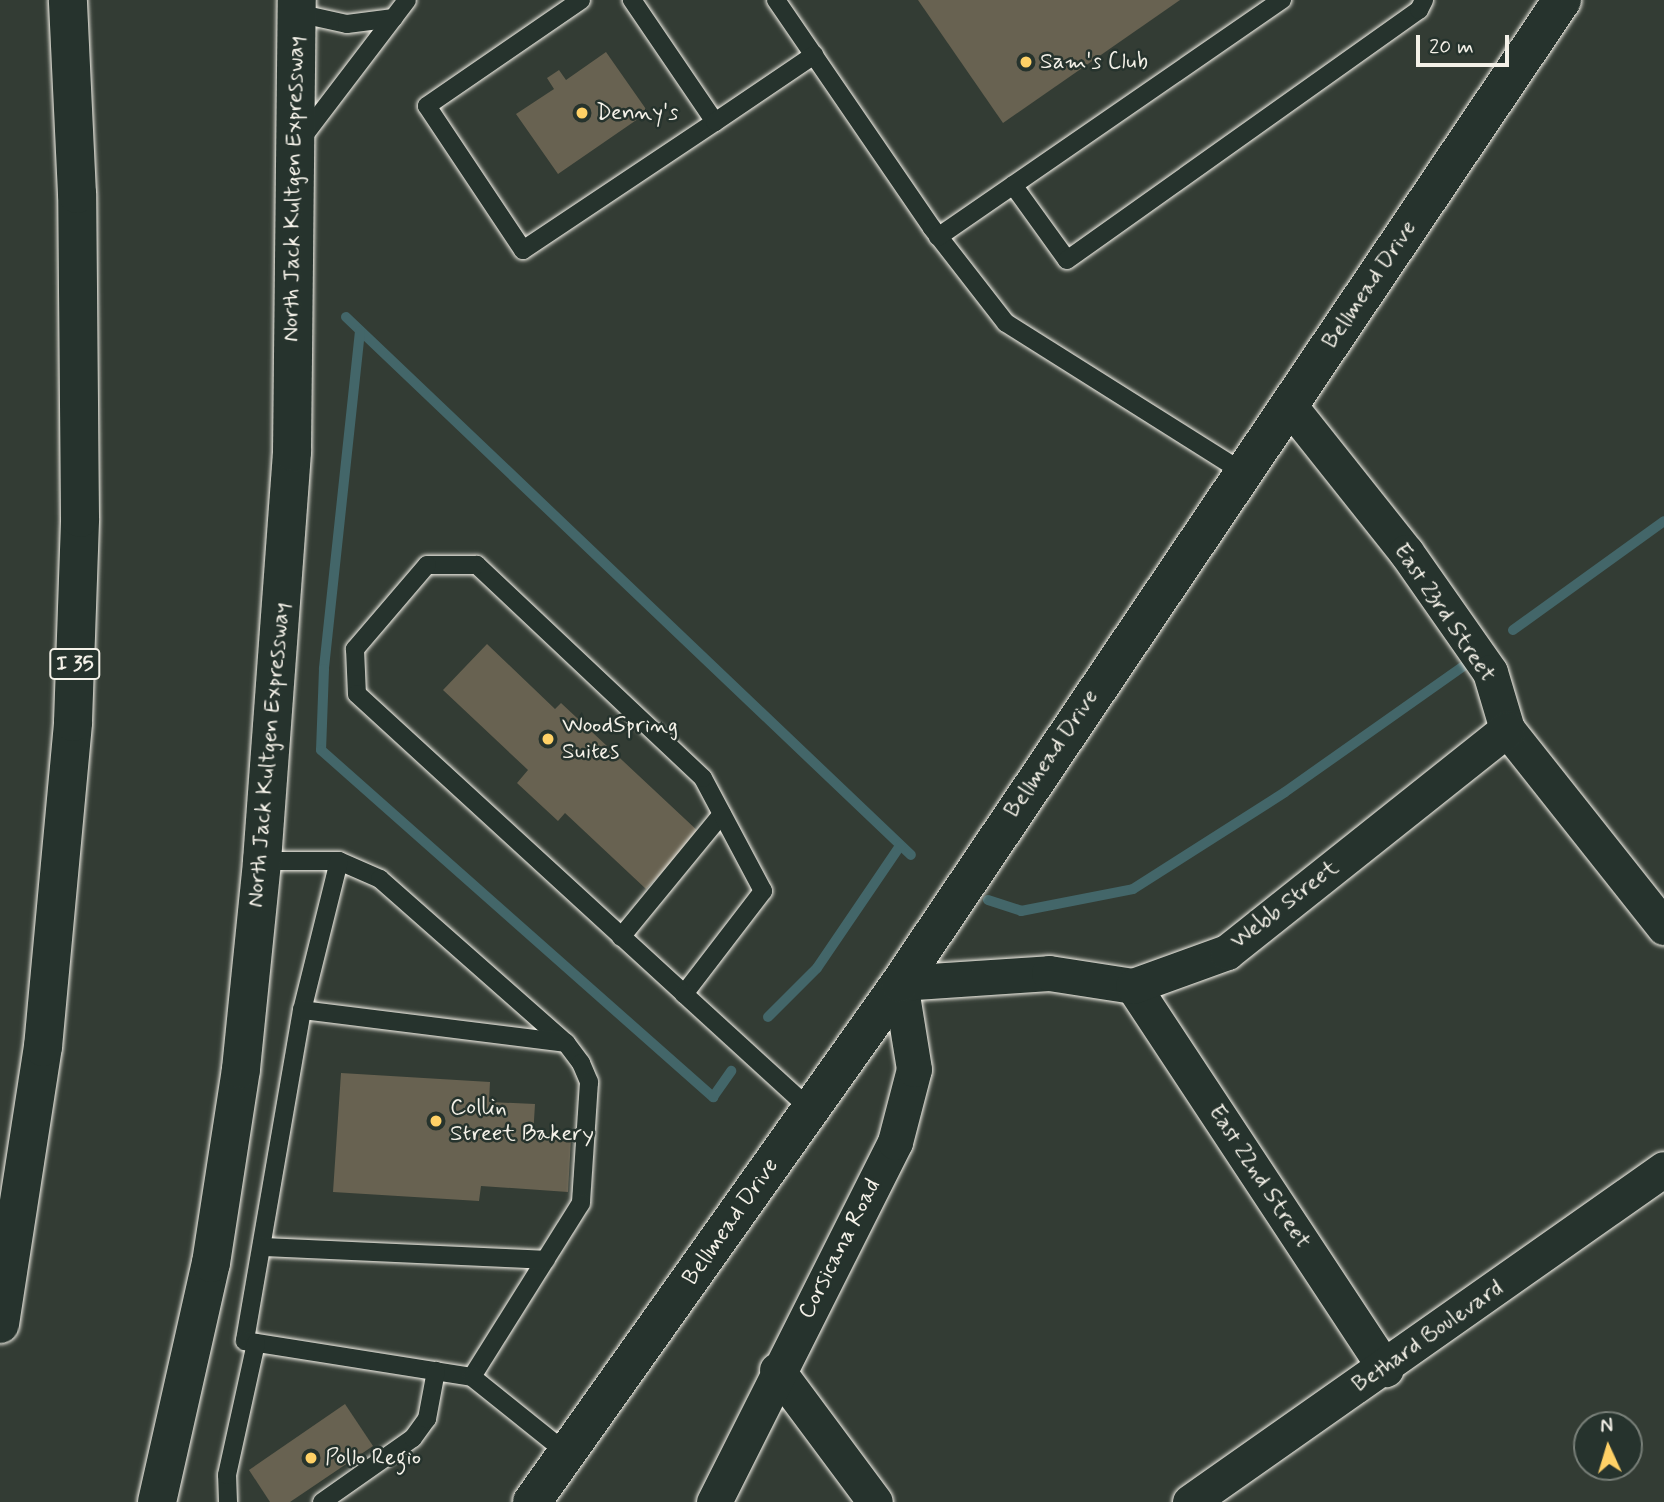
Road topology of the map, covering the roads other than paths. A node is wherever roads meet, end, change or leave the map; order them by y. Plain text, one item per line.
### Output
1 (68, 0) edge
2 (408, 0) edge
3 (581, 0) edge
4 (632, 0) edge
5 (776, 0) edge
6 (1282, 0) edge
7 (1424, 0) edge
8 (1562, 0) edge
9 (297, 6) edge
10 (394, 18) junction
11 (814, 55) junction
12 (715, 122) junction
13 (297, 143) junction
14 (1013, 186) junction
15 (938, 237) junction
16 (1289, 404) junction
17 (1241, 471) junction
18 (1507, 729) junction
19 (722, 814) junction
20 (262, 860) junction
21 (339, 861) junction
22 (1664, 927) edge
23 (621, 937) junction
24 (900, 983) junction
25 (1133, 986) junction
26 (684, 994) junction
27 (302, 1010) junction
28 (566, 1043) junction
29 (810, 1109) junction
30 (1664, 1169) edge
31 (262, 1247) junction
32 (546, 1260) junction
33 (0, 1324) edge
34 (256, 1343) junction
35 (1386, 1369) junction
36 (777, 1370) junction
37 (436, 1371) junction
38 (472, 1377) junction
39 (567, 1452) junction
40 (720, 1500) edge
41 (157, 1502) edge
42 (228, 1502) edge
43 (322, 1502) edge
44 (532, 1502) edge
45 (875, 1502) edge
46 (1190, 1502) edge

1 - 33 main road, I 35
2 - 10 lane
3 - 12 lane
4 - 12 lane
5 - 11 lane
6 - 14 lane
7 - 14 lane
8 - 16 main road, Bellmead Drive
9 - 10 lane
9 - 13 main road, North Jack Kultgen Expressway
10 - 13 lane
11 - 12 lane
11 - 15 lane
13 - 20 main road, North Jack Kultgen Expressway
14 - 15 lane
15 - 17 lane
16 - 17 main road, Bellmead Drive
16 - 18 street, East 23rd Street
17 - 24 main road, Bellmead Drive
18 - 22 street, East 23rd Street
18 - 25 street, Webb Street
19 - 23 lane
19 - 23 lane
19 - 26 lane
20 - 21 lane
20 - 41 main road, North Jack Kultgen Expressway
21 - 27 lane
21 - 28 lane
23 - 26 lane
24 - 25 street, Webb Street
24 - 29 main road, Bellmead Drive
24 - 36 street, Corsicana Road
25 - 35 street, East 22nd Street
26 - 29 lane
27 - 28 lane
27 - 31 lane
28 - 32 lane
29 - 39 main road, Bellmead Drive
30 - 35 street, Bethard Boulevard
31 - 32 lane
31 - 34 lane
32 - 38 lane
34 - 37 lane
34 - 42 lane
35 - 46 street, Bethard Boulevard
36 - 40 street, Corsicana Road
36 - 45 street
37 - 38 lane
37 - 43 lane
38 - 39 lane
39 - 44 main road, Bellmead Drive

